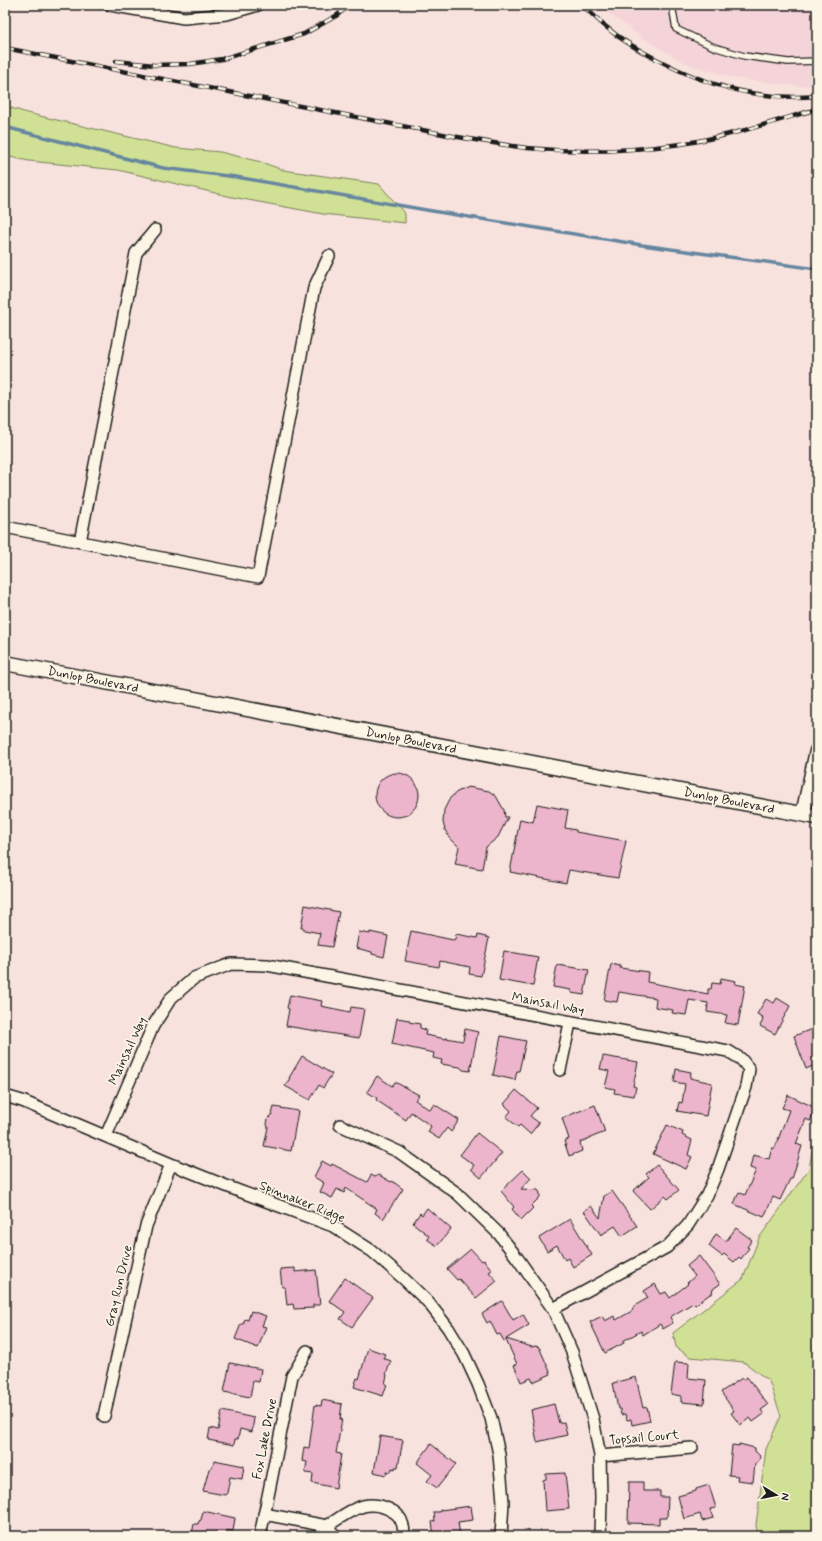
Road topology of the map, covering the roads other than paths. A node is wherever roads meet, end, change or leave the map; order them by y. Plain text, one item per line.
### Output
1 (110, 5) edge
2 (258, 5) edge
3 (672, 5) edge
4 (817, 60) edge
5 (156, 230) dead end
6 (329, 256) dead end
7 (5, 528) edge
8 (80, 542) junction
9 (5, 663) edge
10 (816, 760) edge
11 (802, 814) junction
12 (817, 817) edge
13 (570, 1023) junction
14 (560, 1070) dead end
15 (5, 1096) edge
16 (340, 1125) dead end
17 (106, 1136) junction
18 (171, 1164) junction
19 (554, 1309) junction
20 (307, 1351) dead end
21 (104, 1416) dead end
22 (692, 1448) dead end
23 (600, 1456) junction
24 (264, 1514) junction
25 (327, 1526) junction
26 (260, 1536) edge
27 (335, 1536) edge
28 (404, 1536) edge
29 (501, 1536) edge
30 (600, 1536) edge

1 - 2 street
3 - 4 lane
5 - 8 street
6 - 8 street
7 - 8 street
9 - 11 street, Dunlop Boulevard
10 - 11 street
11 - 12 street, Dunlop Boulevard
13 - 14 street
13 - 17 street, Mainsail Way
13 - 19 street, Mainsail Way
15 - 17 street, Spinnaker Ridge
16 - 19 street
17 - 18 street, Spinnaker Ridge
18 - 21 street, Gray Run Drive
18 - 29 street, Spinnaker Ridge
19 - 23 street
20 - 24 street, Fox Lake Drive
22 - 23 street, Topsail Court
23 - 30 street
24 - 25 street
24 - 26 street, Fox Lake Drive
25 - 27 street
25 - 28 street

